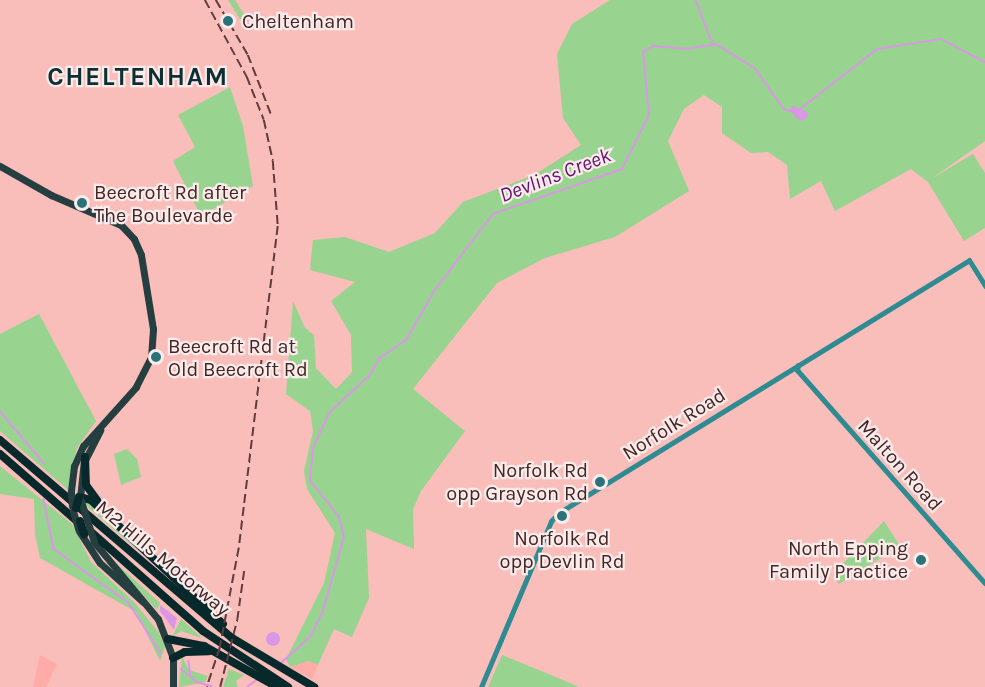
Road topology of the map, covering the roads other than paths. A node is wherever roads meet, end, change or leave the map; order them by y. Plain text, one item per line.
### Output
1 (0, 165) edge
2 (985, 286) edge
3 (798, 365) junction
4 (102, 425) junction
5 (0, 440) edge
6 (0, 454) edge
7 (86, 457) junction
8 (79, 497) junction
9 (82, 534) junction
10 (130, 536) junction
11 (985, 583) edge
12 (145, 603) junction
13 (232, 638) junction
14 (168, 639) junction
15 (222, 654) junction
16 (173, 658) junction
17 (251, 668) junction
18 (267, 678) junction
19 (173, 687) edge
20 (277, 687) edge
21 (288, 687) edge
22 (314, 687) edge
23 (481, 687) edge

1 - 4 main road
2 - 3 street, Norfolk Road
3 - 11 street, Malton Road
3 - 23 street, Norfolk Road
4 - 7 main road
4 - 9 main road, bridge
5 - 13 highway, M2 Hills Motorway
6 - 17 highway, M2 Hills Motorway
7 - 8 main road
7 - 10 highway
8 - 9 highway, bridge
8 - 10 highway
8 - 12 main road, bridge
9 - 12 main road
10 - 13 highway
12 - 14 main road
13 - 22 highway, M2 Hills Motorway
14 - 15 highway
14 - 16 main road
15 - 16 highway
15 - 17 highway
16 - 19 main road
17 - 18 highway, M2 Hills Motorway
18 - 20 highway
18 - 21 highway, M2 Hills Motorway

